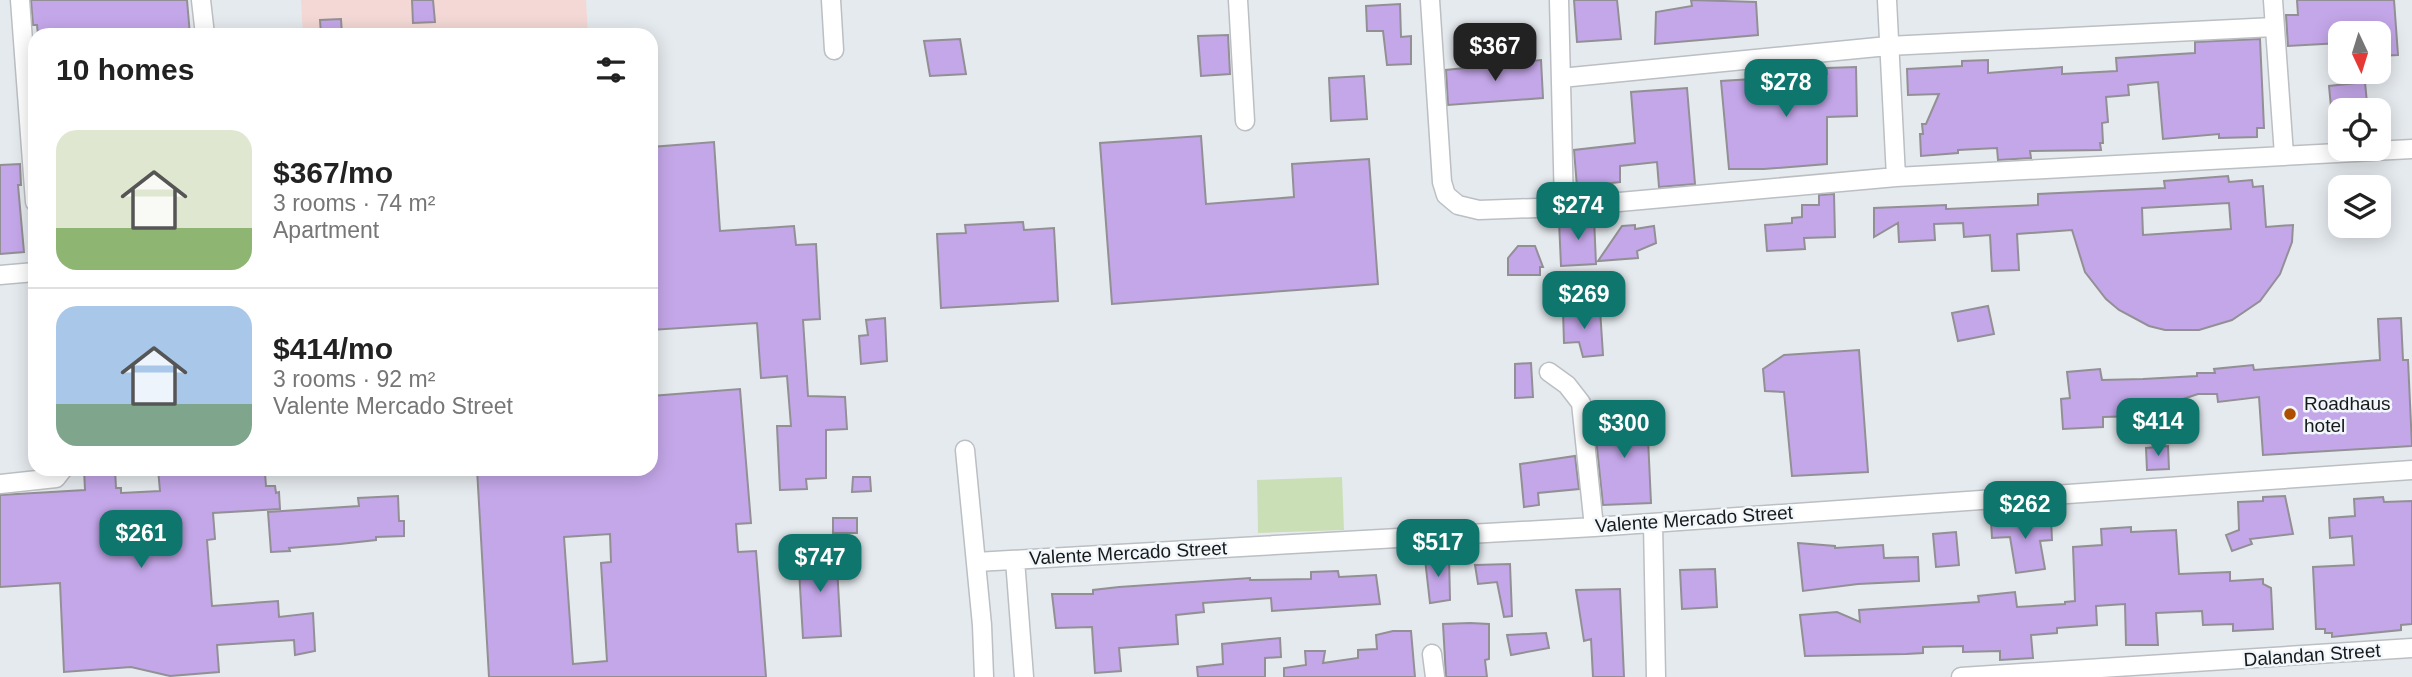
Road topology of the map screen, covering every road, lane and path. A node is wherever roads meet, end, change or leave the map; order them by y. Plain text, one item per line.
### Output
1 (20, 0) edge
2 (201, 0) edge
3 (831, 0) edge
4 (1238, 0) edge
5 (1430, 0) edge
6 (1559, 0) edge
7 (1887, 0) edge
8 (2273, 0) edge
9 (2274, 27) junction
10 (204, 28) edge
11 (1888, 47) junction
12 (834, 50) dead end
13 (1561, 78) junction
14 (28, 108) edge
15 (1245, 121) dead end
16 (2412, 149) edge
17 (2284, 155) junction
18 (1896, 177) junction
19 (1564, 206) junction
20 (28, 273) edge
21 (0, 275) edge
22 (1549, 372) dead end
23 (965, 450) dead end
24 (2412, 470) edge
25 (58, 476) edge
26 (0, 484) edge
27 (1653, 523) junction
28 (1594, 527) junction
29 (1015, 560) junction
30 (976, 562) junction
31 (2412, 648) edge
32 (1432, 654) dead end
33 (984, 677) edge
34 (1024, 677) edge
35 (1435, 677) edge
36 (1656, 677) edge
37 (1961, 677) edge

1 - 14 street
2 - 10 street
3 - 12 street
4 - 15 street
5 - 19 street
6 - 13 street
7 - 11 street
8 - 9 street
9 - 11 street
9 - 17 street
11 - 13 street
11 - 18 street
13 - 19 street
16 - 17 street
17 - 18 street
18 - 19 street
20 - 21 street
22 - 28 street
23 - 30 street
24 - 27 street, Valente Mercado Street
25 - 26 street
27 - 28 street, Valente Mercado Street
27 - 36 street
28 - 29 street, Valente Mercado Street
29 - 30 street, Valente Mercado Street
29 - 34 street
30 - 33 street
31 - 37 street, Dalandan Street
32 - 35 street

